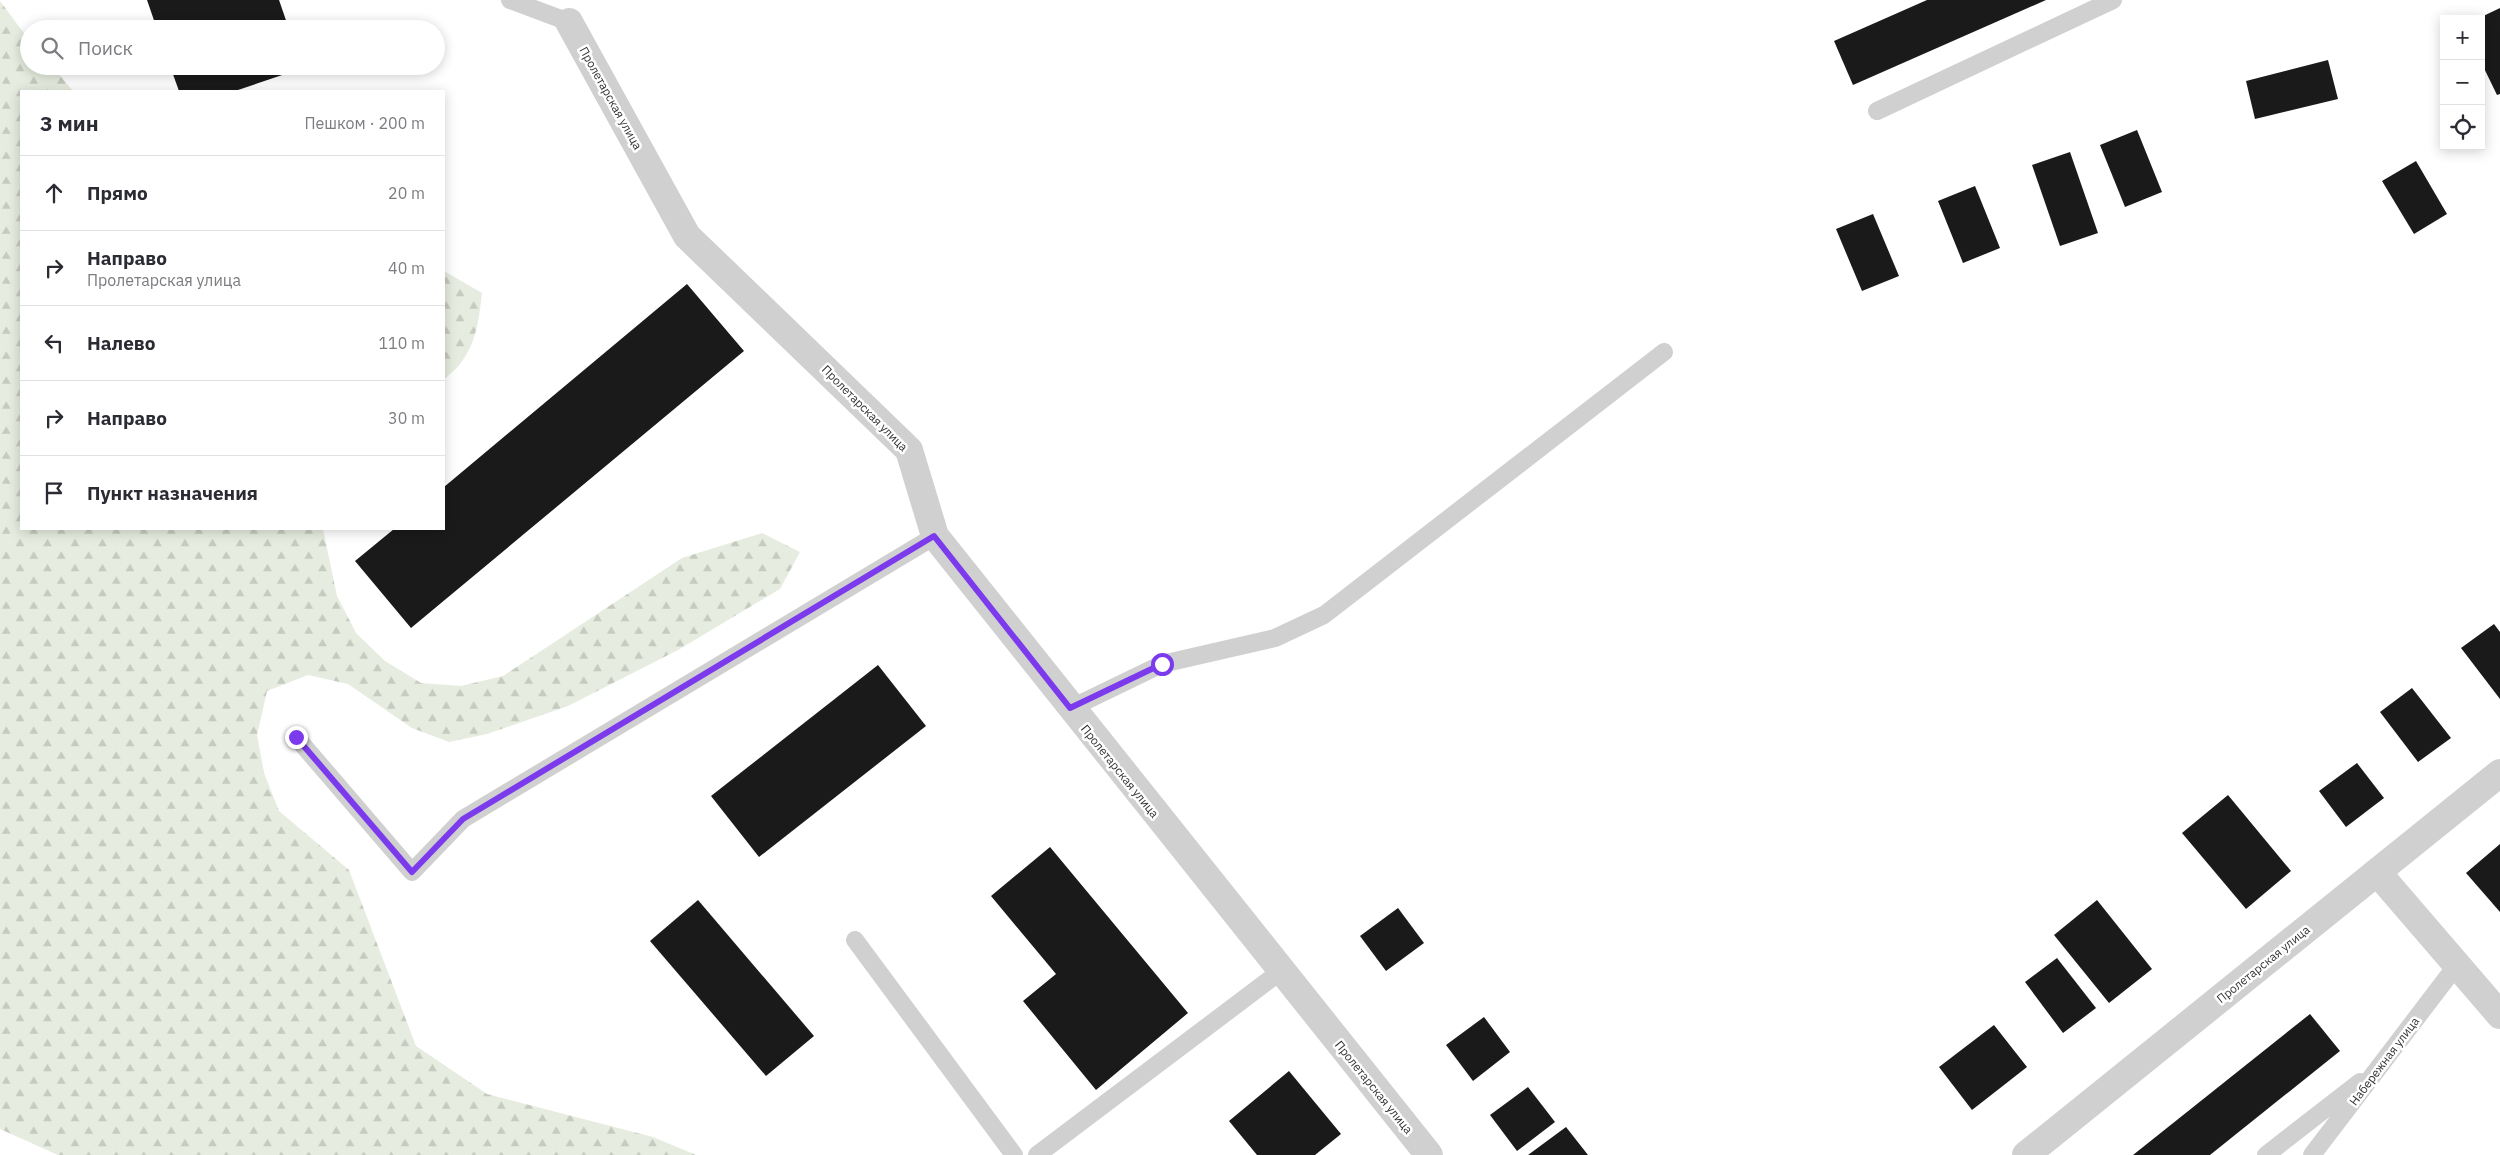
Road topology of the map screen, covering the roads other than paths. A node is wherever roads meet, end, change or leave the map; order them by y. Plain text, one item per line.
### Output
1 (510, 0) edge
2 (2113, 0) edge
3 (569, 22) joint
4 (1877, 111) dead end
5 (1664, 352) dead end
6 (934, 536) junction
7 (1070, 708) junction
8 (296, 737) dead end
9 (2500, 773) edge
10 (2377, 872) junction
11 (855, 940) dead end
12 (2456, 966) junction
13 (1281, 971) junction
14 (2500, 1015) edge
15 (2378, 1068) junction
16 (1014, 1155) edge
17 (1037, 1155) edge
18 (1429, 1155) edge
19 (2026, 1155) edge
20 (2266, 1155) edge
21 (2312, 1155) edge

1 - 3 lane
2 - 4 lane
3 - 6 street, Пролетарская улица
5 - 7 lane
6 - 7 street, Пролетарская улица
6 - 8 lane
7 - 13 street, Пролетарская улица
9 - 10 street, Пролетарская улица
10 - 12 street
10 - 19 street, Пролетарская улица
11 - 16 lane
12 - 14 street
12 - 15 lane, Набережная улица
13 - 17 lane
13 - 18 street, Пролетарская улица
15 - 20 lane
15 - 21 lane, Набережная улица

